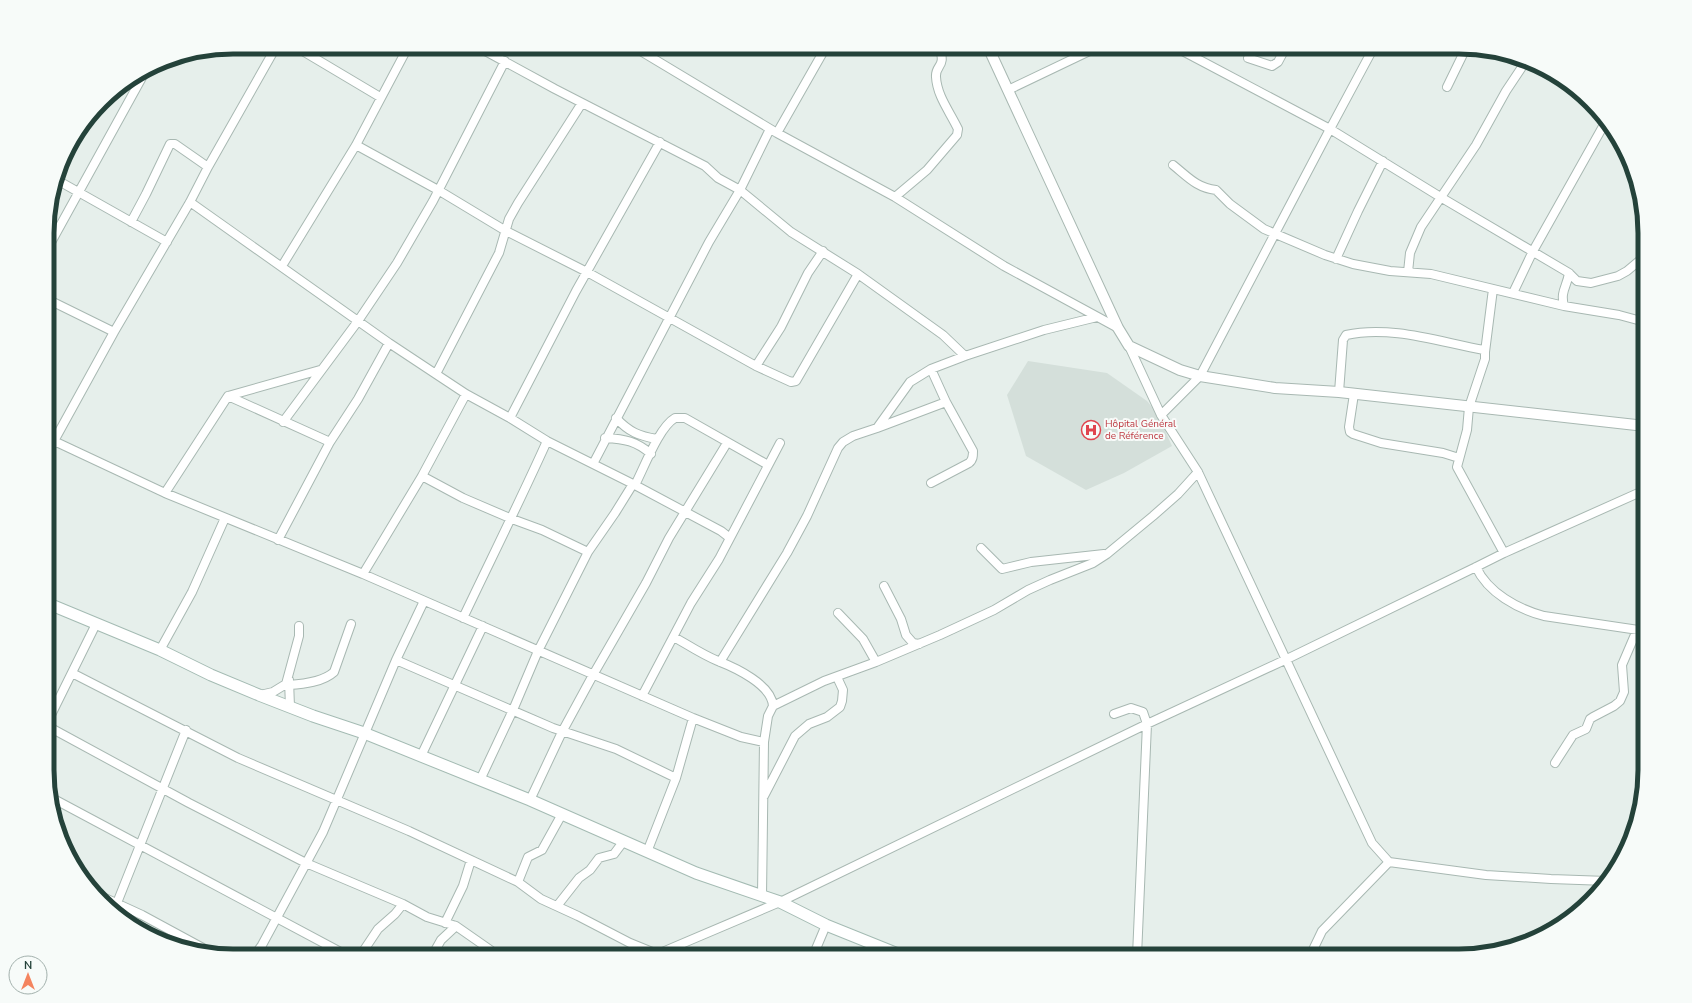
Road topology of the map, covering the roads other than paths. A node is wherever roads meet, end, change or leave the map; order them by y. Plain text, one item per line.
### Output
1 (272, 54) edge
2 (308, 54) edge
3 (404, 54) edge
4 (492, 54) edge
5 (646, 54) edge
6 (822, 54) edge
7 (942, 54) edge
8 (991, 54) edge
9 (1188, 54) edge
10 (1282, 54) edge
11 (1370, 54) edge
12 (1463, 54) edge
13 (1081, 55) edge
14 (1248, 58) dead end
15 (505, 61) junction
16 (1523, 66) edge
17 (141, 79) edge
18 (1447, 87) dead end
19 (1008, 90) junction
20 (380, 97) junction
21 (582, 103) junction
22 (1603, 127) edge
23 (1330, 128) junction
24 (774, 131) junction
25 (660, 142) junction
26 (356, 145) junction
27 (1383, 161) junction
28 (1173, 165) dead end
29 (208, 167) junction
30 (61, 182) edge
31 (438, 190) junction
32 (740, 190) junction
33 (79, 193) junction
34 (895, 197) junction
35 (1442, 198) junction
36 (190, 202) junction
37 (131, 222) junction
38 (506, 231) junction
39 (1275, 233) junction
40 (54, 237) edge
41 (167, 242) junction
42 (823, 252) junction
43 (1533, 252) junction
44 (1336, 259) junction
45 (1638, 262) edge
46 (282, 266) junction
47 (587, 272) junction
48 (1408, 272) junction
49 (1568, 273) junction
50 (858, 274) junction
51 (1493, 289) junction
52 (1514, 293) junction
53 (54, 302) edge
54 (1564, 306) junction
55 (1097, 317) junction
56 (670, 318) junction
57 (1638, 320) edge
58 (358, 321) junction
59 (1118, 328) junction
60 (114, 332) junction
61 (389, 343) junction
62 (1129, 346) junction
63 (1485, 352) junction
64 (965, 356) junction
65 (756, 366) junction
66 (931, 369) junction
67 (320, 370) junction
68 (436, 374) junction
69 (1200, 376) junction
70 (1339, 392) junction
71 (466, 394) junction
72 (1354, 394) junction
73 (228, 396) junction
74 (946, 402) junction
75 (1469, 407) junction
76 (1161, 415) junction
77 (510, 418) junction
78 (616, 418) junction
79 (283, 422) junction
80 (1638, 425) edge
81 (877, 428) junction
82 (605, 438) junction
83 (657, 439) junction
84 (54, 441) joint
85 (547, 441) junction
86 (330, 442) junction
87 (727, 443) junction
88 (780, 443) dead end
89 (651, 454) junction
90 (1458, 458) junction
91 (592, 464) junction
92 (768, 465) junction
93 (1198, 472) junction
94 (422, 476) junction
95 (931, 483) dead end
96 (634, 485) junction
97 (165, 493) junction
98 (1638, 493) edge
99 (685, 513) junction
100 (225, 518) junction
101 (512, 519) junction
102 (730, 538) junction
103 (278, 540) junction
104 (981, 548) dead end
105 (588, 552) junction
106 (1504, 553) junction
107 (1107, 554) junction
108 (1476, 567) junction
109 (363, 574) junction
110 (884, 586) dead end
111 (424, 601) junction
112 (54, 606) edge
113 (838, 613) dead end
114 (463, 618) junction
115 (96, 624) junction
116 (350, 624) dead end
117 (299, 626) dead end
118 (483, 626) junction
119 (1638, 631) edge
120 (1638, 636) edge
121 (674, 637) junction
122 (919, 644) junction
123 (160, 650) junction
124 (538, 651) junction
125 (1287, 659) junction
126 (396, 660) junction
127 (720, 662) junction
128 (876, 662) junction
129 (72, 673) junction
130 (593, 674) junction
131 (837, 677) junction
132 (289, 681) junction
133 (454, 685) junction
134 (259, 695) junction
135 (642, 696) junction
136 (774, 706) junction
137 (290, 707) junction
138 (54, 709) edge
139 (513, 710) junction
140 (1114, 714) dead end
141 (693, 718) junction
142 (1147, 724) junction
143 (54, 730) edge
144 (186, 730) junction
145 (562, 732) junction
146 (364, 734) junction
147 (764, 742) junction
148 (421, 756) junction
149 (1555, 763) dead end
150 (676, 778) junction
151 (480, 780) junction
152 (163, 788) junction
153 (763, 798) junction
154 (337, 800) junction
155 (530, 800) junction
156 (57, 801) edge
157 (562, 814) junction
158 (623, 842) junction
159 (140, 845) junction
160 (648, 852) junction
161 (471, 860) junction
162 (306, 862) junction
163 (1389, 862) junction
164 (1600, 881) edge
165 (518, 882) junction
166 (762, 896) junction
167 (780, 902) junction
168 (403, 904) junction
169 (116, 906) edge
170 (557, 906) junction
171 (276, 919) junction
172 (444, 922) junction
173 (826, 924) junction
174 (456, 926) junction
175 (199, 946) edge
176 (258, 949) edge
177 (334, 949) edge
178 (365, 949) edge
179 (436, 949) edge
180 (489, 949) edge
181 (642, 949) edge
182 (669, 949) edge
183 (816, 949) edge
184 (886, 949) edge
185 (1136, 949) edge
186 (1313, 949) edge

1 - 29 street
2 - 20 street
3 - 20 street
4 - 15 street
5 - 24 street
6 - 24 street
7 - 34 street
8 - 19 street
9 - 23 street
10 - 14 street
11 - 23 street
12 - 18 street
13 - 19 street
15 - 21 street
15 - 31 street
16 - 35 street
17 - 33 street
19 - 59 street
20 - 26 street
21 - 25 street
21 - 38 street
22 - 43 street
23 - 27 street
23 - 39 street
24 - 32 street
24 - 34 street
25 - 32 street
25 - 47 street
26 - 31 street
26 - 46 street
27 - 35 street
27 - 44 street
28 - 39 street
29 - 36 street
29 - 37 street
30 - 33 street
31 - 38 street
31 - 58 street
32 - 42 street
32 - 56 street
33 - 37 street
33 - 40 street
34 - 55 street
35 - 43 street
35 - 48 street
36 - 41 street
36 - 46 street
37 - 41 street
38 - 47 street
38 - 68 street
39 - 44 street
39 - 69 street
41 - 60 street
42 - 50 street
42 - 65 street
43 - 49 street
43 - 52 street
44 - 48 street
45 - 49 street
46 - 58 street
47 - 56 street
47 - 77 street
48 - 51 street
49 - 54 street
50 - 64 street
50 - 65 street
51 - 52 street
51 - 63 street
52 - 54 street
53 - 60 street
54 - 57 street
55 - 59 street
55 - 64 street
56 - 65 street
56 - 78 street
58 - 61 street
58 - 67 street
59 - 62 street
60 - 84 street
61 - 68 street
61 - 86 street
62 - 69 street
62 - 76 street
63 - 70 street
63 - 75 street
64 - 66 street
66 - 74 street
66 - 81 street
67 - 73 street
67 - 79 street
68 - 71 street
69 - 70 street
69 - 76 street
70 - 72 street
71 - 77 street
71 - 94 street
72 - 75 street
72 - 90 street
73 - 79 street
73 - 97 street
74 - 81 street
74 - 95 street
75 - 80 street
75 - 90 street
76 - 93 street
77 - 85 street
78 - 82 street
78 - 83 street
79 - 86 street
81 - 127 street
82 - 89 street
82 - 91 street
83 - 87 street
83 - 89 street
84 - 97 street
85 - 91 street
85 - 101 street
86 - 103 street
87 - 92 street
87 - 99 street
88 - 92 street
89 - 96 street
90 - 106 street
91 - 96 street
92 - 102 street
93 - 107 street
93 - 125 street
94 - 101 street
94 - 109 street
96 - 99 street
96 - 105 street
97 - 100 street
98 - 106 street
99 - 102 street
99 - 130 street
100 - 103 street
100 - 123 street
101 - 105 street
101 - 114 street
102 - 121 street
103 - 109 street
104 - 107 street
105 - 124 street
106 - 108 street
107 - 122 street
108 - 119 street
108 - 125 street
109 - 111 street
110 - 122 street
111 - 114 street
111 - 126 street
112 - 115 main road
113 - 128 street
114 - 118 street
115 - 123 main road
115 - 129 street
116 - 132 street
117 - 132 street
118 - 124 street
118 - 133 street
120 - 149 street
121 - 127 street
121 - 135 street
122 - 128 street
123 - 134 main road
124 - 130 street
124 - 139 street
125 - 142 street
125 - 163 street
126 - 133 street
126 - 146 street
127 - 136 street
128 - 131 street
129 - 138 street
129 - 144 street
130 - 135 street
130 - 145 street
131 - 136 street
131 - 153 street
132 - 134 street
132 - 137 street
133 - 139 street
133 - 148 street
134 - 137 main road
135 - 141 street
136 - 147 street
137 - 146 main road
139 - 145 street
139 - 151 street
140 - 142 street
141 - 147 street
141 - 150 street
142 - 167 street
142 - 185 street
143 - 152 street
144 - 152 street
144 - 154 street
145 - 150 street
145 - 155 street
146 - 148 main road
146 - 154 street
147 - 153 street
148 - 151 main road
150 - 160 street
151 - 155 main road
152 - 159 street
152 - 162 street
153 - 166 street
154 - 161 street
154 - 162 street
155 - 157 main road
156 - 159 street
157 - 158 main road
157 - 165 street
158 - 160 main road
158 - 170 street
159 - 169 street
159 - 171 street
160 - 166 main road
161 - 165 street
161 - 172 street
162 - 168 street
162 - 171 street
163 - 164 street
163 - 186 street
165 - 170 street
166 - 167 main road
167 - 173 main road
167 - 182 street
168 - 172 street
168 - 178 street
169 - 175 street
170 - 181 street
171 - 176 street
171 - 177 street
172 - 174 street
173 - 183 street
173 - 184 main road
174 - 179 street
174 - 180 street

